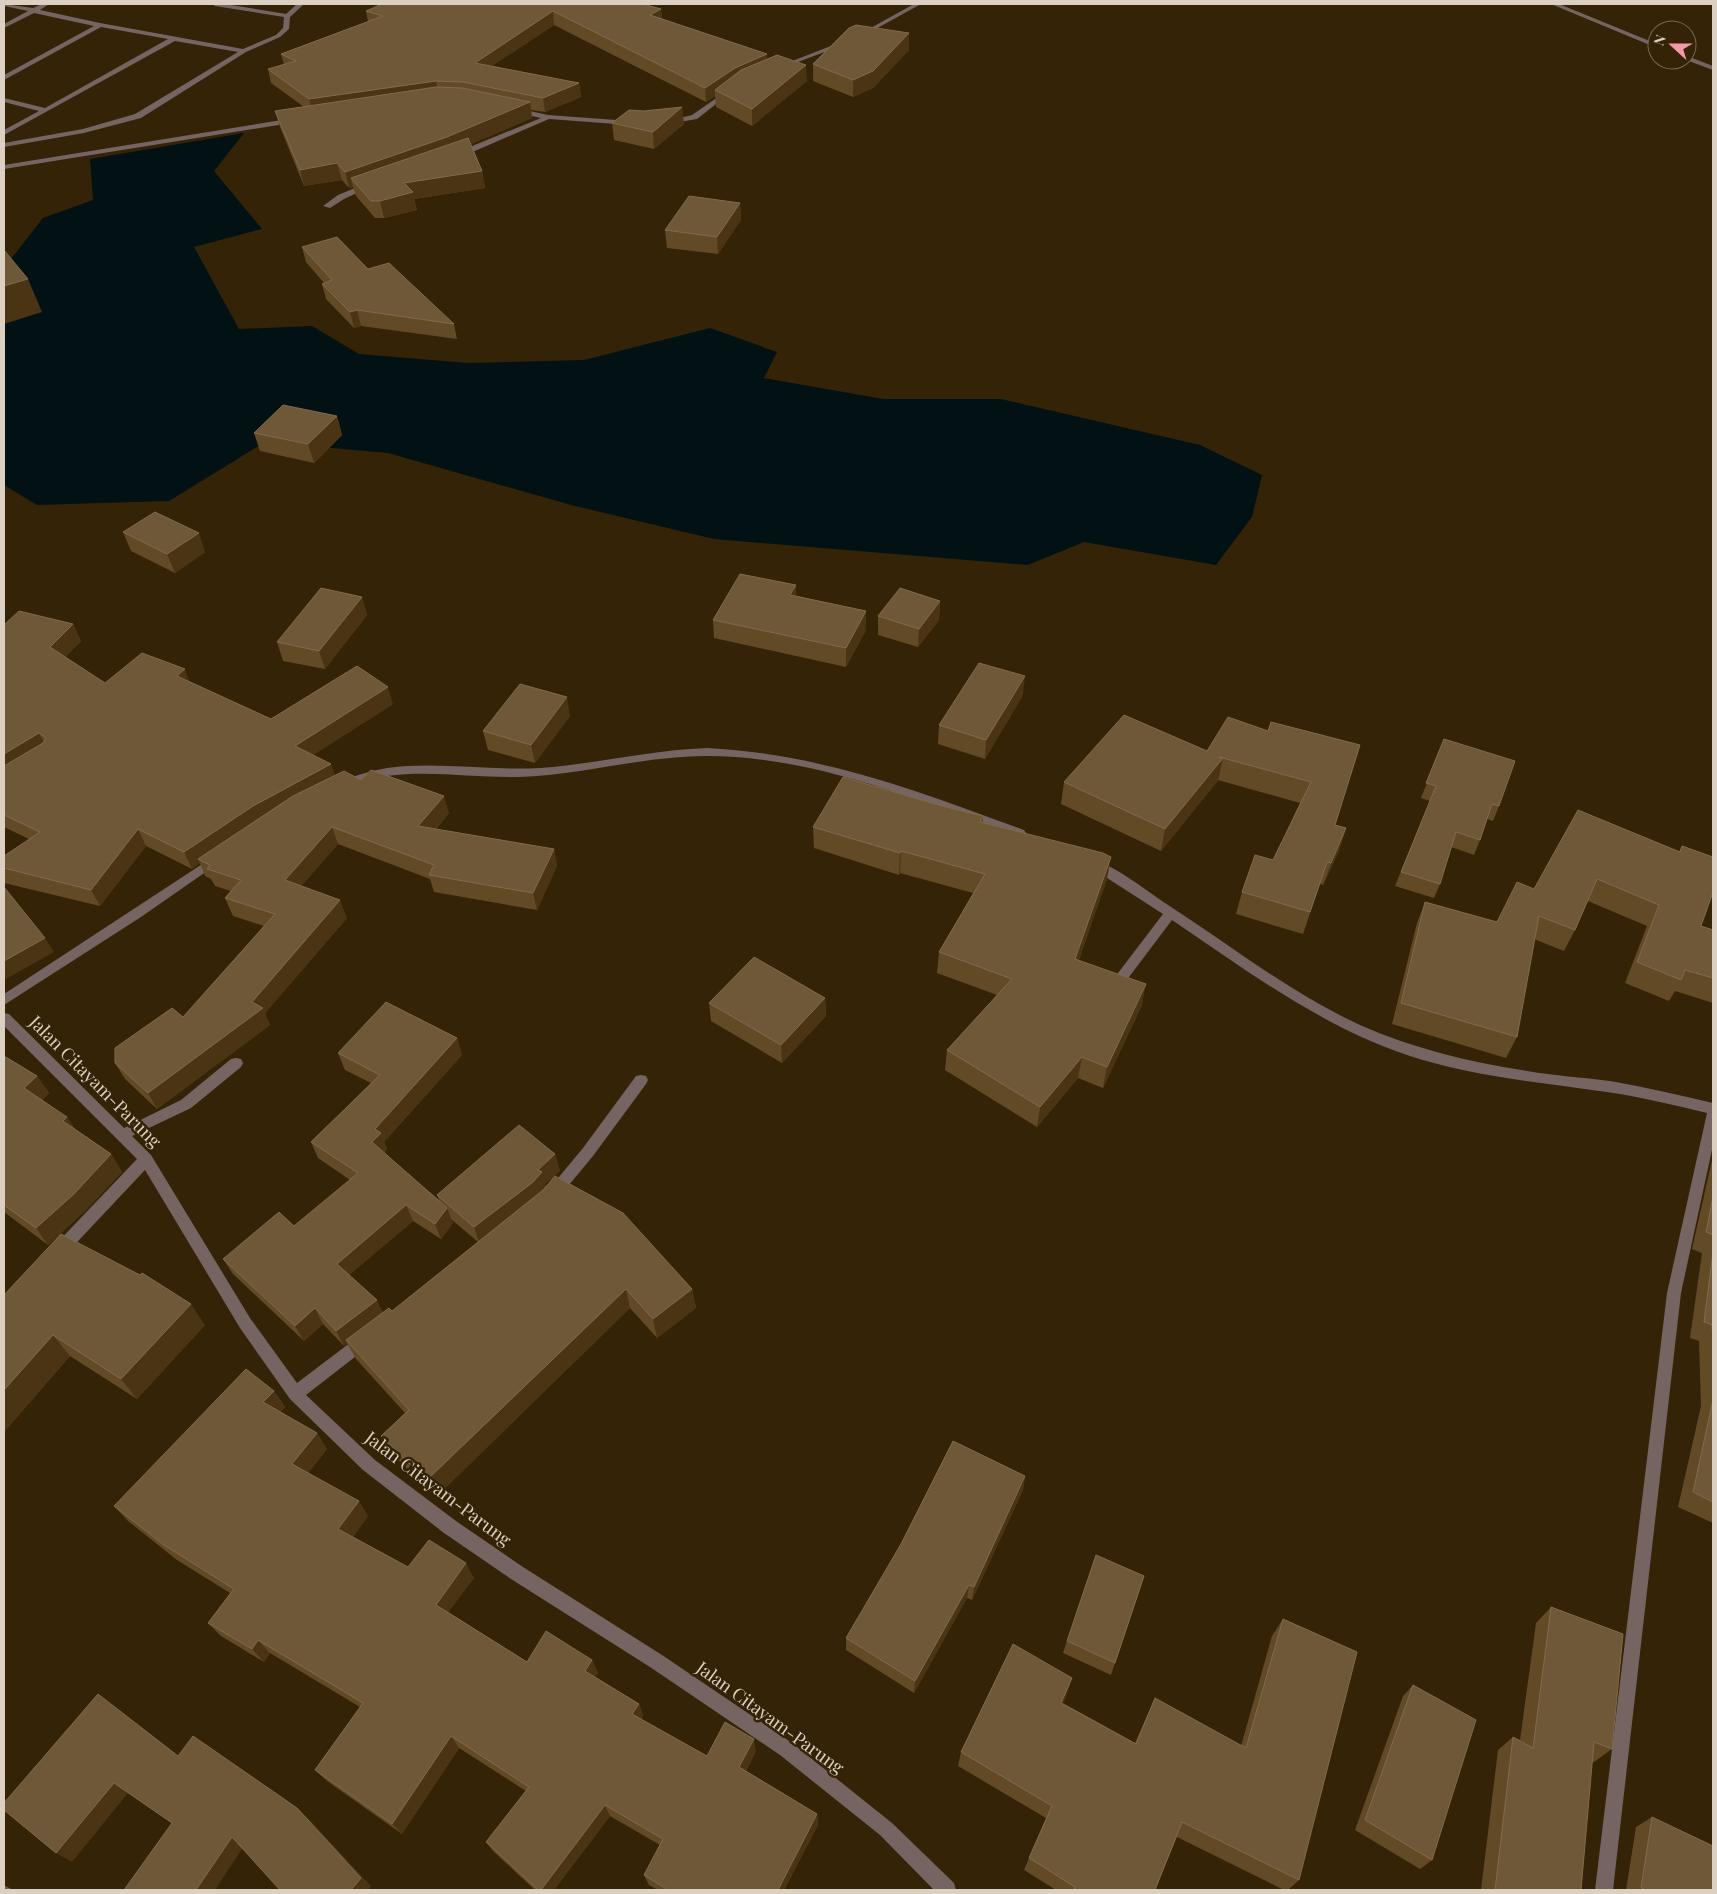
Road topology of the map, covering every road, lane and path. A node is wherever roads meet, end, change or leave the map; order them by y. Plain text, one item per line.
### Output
1 (4, 4) edge
2 (46, 4) edge
3 (215, 4) edge
4 (301, 4) edge
5 (918, 4) edge
6 (1554, 4) edge
7 (33, 11) junction
8 (287, 16) junction
9 (100, 25) junction
10 (4, 26) edge
11 (854, 38) edge
12 (173, 39) junction
13 (846, 42) edge
14 (1647, 42) edge
15 (244, 51) junction
16 (1697, 62) edge
17 (1713, 68) edge
18 (776, 69) edge
19 (4, 78) edge
20 (733, 88) edge
21 (4, 100) edge
22 (511, 109) edge
23 (46, 110) junction
24 (548, 117) junction
25 (304, 118) edge
26 (636, 123) edge
27 (662, 123) edge
28 (4, 133) edge
29 (4, 145) edge
30 (447, 159) edge
31 (4, 167) edge
32 (382, 181) edge
33 (327, 206) dead end
34 (330, 791) edge
35 (1032, 838) edge
36 (229, 851) edge
37 (1082, 858) edge
38 (1170, 914) junction
39 (1119, 981) edge
40 (4, 1000) edge
41 (4, 1018) edge
42 (236, 1064) dead end
43 (641, 1080) dead end
44 (1713, 1108) edge
45 (1713, 1115) edge
46 (122, 1135) junction
47 (146, 1159) junction
48 (543, 1205) edge
49 (51, 1259) edge
50 (372, 1334) edge
51 (295, 1394) junction
52 (947, 1890) edge
53 (1604, 1890) edge

1 - 7 street
2 - 7 street
3 - 8 street
4 - 8 street
5 - 11 street
6 - 14 street
7 - 9 street
7 - 10 street
8 - 15 street
9 - 12 street
9 - 19 street
12 - 15 street
12 - 23 street
13 - 18 street
15 - 29 street
16 - 17 street
20 - 27 street
21 - 23 street
22 - 24 street
23 - 28 street
24 - 26 street
24 - 30 street
25 - 31 street
32 - 33 street
34 - 35 street
36 - 40 street
37 - 38 street
38 - 39 street
38 - 44 street
41 - 46 street, Jalan Citayam-Parung
42 - 46 street
43 - 48 street
45 - 53 street
46 - 47 street, Jalan Citayam-Parung
47 - 49 street
47 - 51 street, Jalan Citayam-Parung
50 - 51 street
51 - 52 street, Jalan Citayam-Parung

